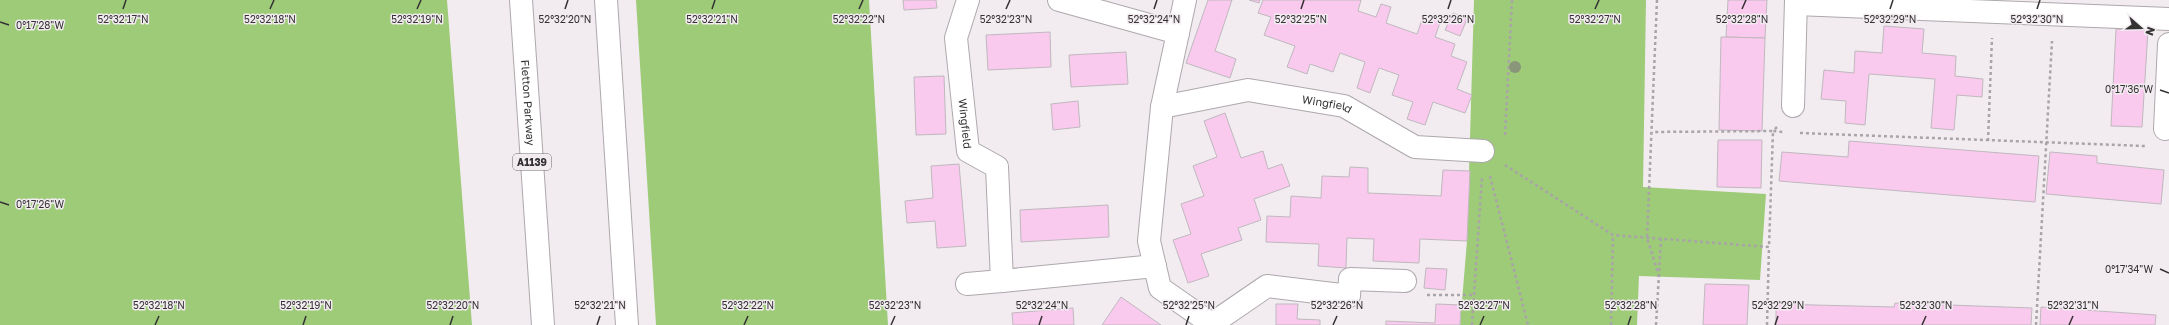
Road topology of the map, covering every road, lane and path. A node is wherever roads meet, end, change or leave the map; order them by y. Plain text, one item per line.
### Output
1 (521, 0) edge
2 (606, 0) edge
3 (968, 0) edge
4 (1059, 0) edge
5 (1185, 0) edge
6 (1657, 0) edge
7 (1796, 2) edge
8 (1993, 12) junction
9 (2054, 15) junction
10 (2169, 20) edge
11 (1178, 33) junction
12 (2169, 44) edge
13 (1793, 106) joint
14 (1162, 107) junction
15 (2165, 129) dead end
16 (1773, 131) junction
17 (1652, 132) junction
18 (1789, 132) dead end
19 (1797, 132) dead end
20 (1988, 141) junction
21 (2045, 143) junction
22 (2148, 146) dead end
23 (1483, 150) junction
24 (1613, 234) junction
25 (1647, 238) junction
26 (1661, 239) junction
27 (1769, 247) junction
28 (1155, 266) junction
29 (1659, 276) junction
30 (1002, 281) junction
31 (1405, 281) joint
32 (967, 284) dead end
33 (1474, 295) dead end
34 (1213, 324) edge
35 (543, 325) edge
36 (627, 325) edge
37 (1528, 325) edge
38 (1611, 325) edge
39 (1656, 325) edge
40 (1767, 325) edge
41 (2036, 325) edge

1 - 35 main road, Fletton Parkway / A1139
2 - 36 main road
3 - 30 main road, Wingfield
4 - 11 main road
5 - 11 main road
6 - 17 path
7 - 8 main road
7 - 13 main road
8 - 9 main road
8 - 20 path
9 - 10 main road
9 - 21 path
11 - 14 main road
12 - 15 main road
13 - 16 path
14 - 23 main road, Wingfield
14 - 28 main road
16 - 17 path
16 - 18 path
16 - 27 path
17 - 25 path
19 - 20 path
20 - 21 path
21 - 22 path
21 - 41 path
23 - 24 path
23 - 37 path
24 - 25 path
24 - 38 path
25 - 26 path
25 - 29 path
26 - 27 path
26 - 29 path
27 - 40 path
28 - 30 main road
28 - 34 main road
29 - 39 path
30 - 32 main road
31 - 33 path
31 - 34 main road

